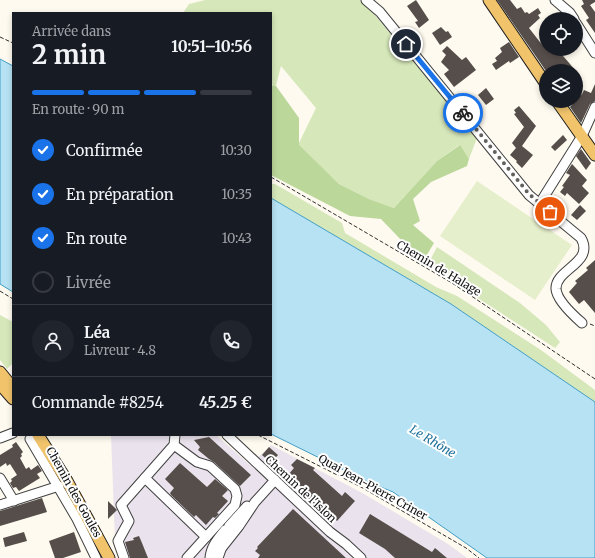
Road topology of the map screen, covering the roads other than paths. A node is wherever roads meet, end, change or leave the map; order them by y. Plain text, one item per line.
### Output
1 (366, 0) edge
2 (489, 0) edge
3 (555, 0) edge
4 (569, 12) edge
5 (583, 34) edge
6 (595, 53) edge
7 (539, 74) edge
8 (595, 107) edge
9 (562, 108) edge
10 (582, 136) junction
11 (595, 155) edge
12 (540, 203) junction
13 (582, 324) dead end
14 (0, 372) edge
15 (0, 384) edge
16 (12, 387) edge
17 (12, 398) edge
18 (12, 433) edge
19 (47, 436) edge
20 (175, 436) edge
21 (228, 436) edge
22 (34, 437) edge
23 (0, 438) edge
24 (174, 445) junction
25 (0, 478) edge
26 (145, 478) junction
27 (275, 480) junction
28 (58, 486) junction
29 (14, 501) junction
30 (255, 502) junction
31 (0, 505) edge
32 (229, 526) junction
33 (206, 537) junction
34 (219, 554) edge
35 (96, 558) edge
36 (110, 558) edge
37 (124, 558) edge
38 (187, 558) edge
39 (210, 558) edge
40 (361, 558) edge

1 - 12 street
2 - 7 main road
3 - 4 street
5 - 6 street
8 - 10 street
9 - 10 main road
10 - 11 main road
10 - 12 street
12 - 13 street
14 - 16 main road
15 - 17 main road
18 - 23 street
19 - 36 main road
20 - 24 street
21 - 27 street, Chemin de l'Islon
22 - 28 street, Chemin des Goules
22 - 36 main road
24 - 26 street
24 - 33 street
25 - 29 street
26 - 33 street
26 - 37 street
27 - 30 street
27 - 40 street, Chemin de l'Islon
28 - 29 street
28 - 35 street, Chemin des Goules
29 - 31 street
30 - 32 street
30 - 34 street
32 - 34 street
32 - 39 street
33 - 38 street

